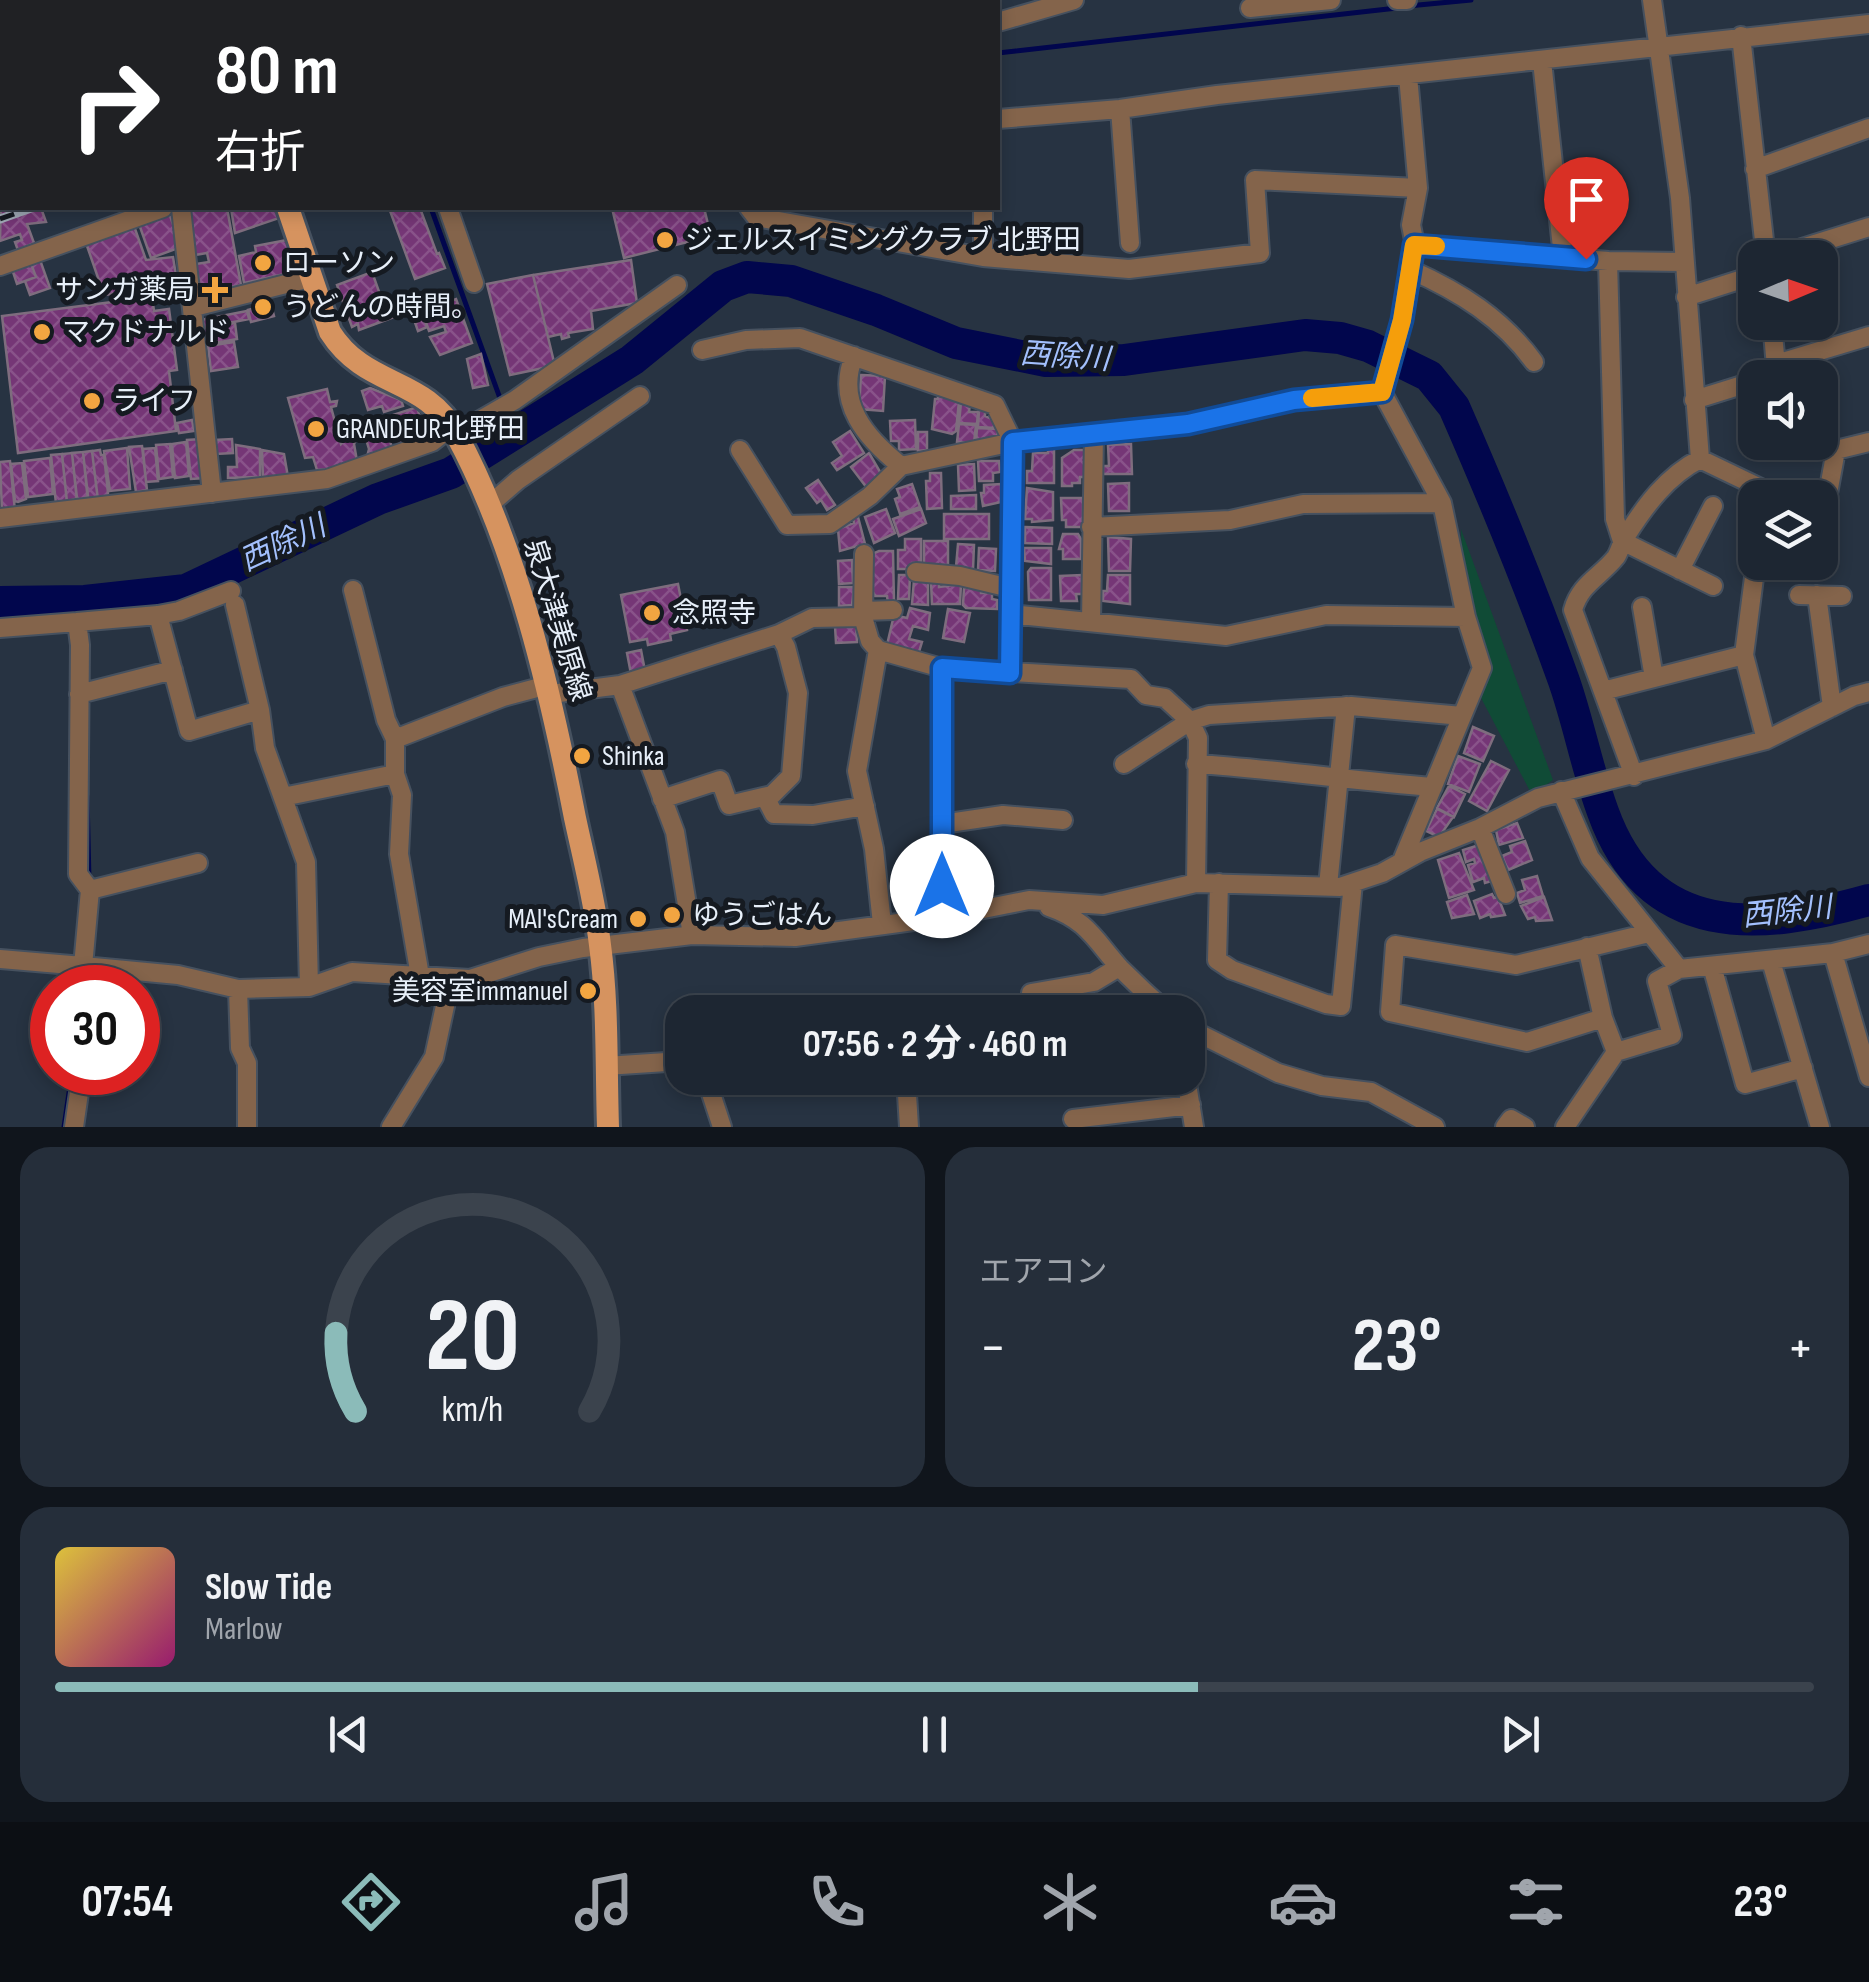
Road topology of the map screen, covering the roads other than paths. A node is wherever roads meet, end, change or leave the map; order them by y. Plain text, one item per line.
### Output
1 (1074, 0) edge
2 (1331, 0) edge
3 (1397, 0) edge
4 (1407, 0) edge
5 (1652, 0) edge
6 (1250, 8) dead end
7 (1000, 21) edge
8 (1869, 24) edge
9 (1741, 36) junction
10 (1658, 46) junction
11 (1542, 62) junction
12 (1408, 76) junction
13 (1120, 109) junction
14 (1000, 120) edge
15 (1869, 128) edge
16 (1754, 169) junction
17 (1418, 188) junction
18 (157, 210) edge
19 (181, 210) edge
20 (289, 210) edge
21 (449, 210) edge
22 (751, 210) edge
23 (983, 210) edge
24 (1869, 228) edge
25 (1765, 240) edge
26 (1829, 240) edge
27 (1130, 243) dead end
28 (1414, 245) junction
29 (1563, 256) junction
30 (984, 257) junction
31 (1608, 261) junction
32 (1684, 262) junction
33 (0, 266) edge
34 (1411, 270) junction
35 (310, 278) junction
36 (1738, 280) edge
37 (474, 282) dead end
38 (677, 285) dead end
39 (1686, 297) junction
40 (194, 307) junction
41 (1869, 336) edge
42 (702, 350) dead end
43 (854, 356) junction
44 (1807, 360) edge
45 (1534, 362) dead end
46 (1738, 387) edge
47 (1382, 389) junction
48 (640, 396) dead end
49 (1694, 400) junction
50 (456, 434) junction
51 (1094, 434) junction
52 (1013, 442) junction
53 (1869, 442) edge
54 (740, 450) dead end
55 (1838, 450) edge
56 (1700, 459) junction
57 (901, 466) junction
58 (1744, 480) edge
59 (212, 493) junction
60 (486, 501) junction
61 (1442, 502) junction
62 (1713, 506) dead end
63 (0, 518) edge
64 (1091, 526) junction
65 (1622, 541) junction
66 (864, 554) dead end
67 (1680, 570) junction
68 (916, 572) dead end
69 (1754, 580) edge
70 (1713, 586) dead end
71 (1010, 588) junction
72 (353, 590) dead end
73 (1842, 596) dead end
74 (1642, 607) dead end
75 (893, 610) dead end
76 (864, 614) junction
77 (1010, 614) junction
78 (158, 615) junction
79 (1466, 617) junction
80 (84, 622) junction
81 (1091, 622) junction
82 (0, 628) edge
83 (779, 634) junction
84 (878, 650) junction
85 (1744, 655) junction
86 (942, 668) junction
87 (173, 670) junction
88 (1010, 673) junction
89 (1654, 678) junction
90 (620, 685) junction
91 (549, 689) junction
92 (1603, 692) junction
93 (1869, 692) edge
94 (80, 694) junction
95 (1346, 706) junction
96 (1832, 707) junction
97 (260, 710) junction
98 (1462, 716) junction
99 (1190, 721) junction
100 (396, 740) junction
101 (1766, 740) junction
102 (1124, 764) dead end
103 (1196, 764) junction
104 (395, 774) junction
105 (1627, 777) junction
106 (1337, 780) junction
107 (1434, 787) junction
108 (1568, 790) junction
109 (282, 797) junction
110 (765, 797) junction
111 (662, 798) junction
112 (864, 806) junction
113 (1063, 820) dead end
114 (942, 824) junction
115 (1480, 828) junction
116 (1402, 862) junction
117 (198, 863) dead end
118 (1196, 883) junction
119 (1219, 883) junction
120 (1353, 883) junction
121 (1328, 886) junction
122 (90, 890) junction
123 (1506, 894) dead end
124 (1030, 900) junction
125 (1102, 904) junction
126 (943, 917) junction
127 (882, 924) junction
128 (1089, 929) junction
129 (1650, 933) junction
130 (692, 935) junction
131 (1869, 944) edge
132 (601, 946) junction
133 (1588, 947) junction
134 (1833, 954) junction
135 (0, 958) edge
136 (1771, 961) junction
137 (40, 965) edge
138 (92, 965) edge
139 (1712, 966) junction
140 (1120, 967) junction
141 (1678, 969) junction
142 (160, 975) edge
143 (420, 976) junction
144 (451, 978) junction
145 (308, 988) junction
146 (238, 989) junction
147 (1030, 993) dead end
148 (1149, 995) edge
149 (1604, 1018) junction
150 (1205, 1036) edge
151 (1616, 1052) junction
152 (665, 1062) edge
153 (606, 1066) junction
154 (1803, 1068) junction
155 (1869, 1077) edge
156 (79, 1095) edge
157 (712, 1095) edge
158 (907, 1095) edge
159 (1188, 1095) edge
160 (1190, 1106) junction
161 (1073, 1119) dead end
162 (1099, 1122) edge
163 (74, 1127) edge
164 (247, 1127) edge
165 (391, 1127) edge
166 (608, 1127) edge
167 (722, 1127) edge
168 (909, 1127) edge
169 (1194, 1127) edge
170 (1436, 1127) edge
171 (1505, 1127) edge
172 (1525, 1127) edge
173 (1566, 1127) edge
174 (1820, 1127) edge

1 - 7 street
2 - 6 street
3 - 4 street
5 - 10 street
8 - 9 street
9 - 10 street
9 - 16 street
10 - 11 street
10 - 32 street
11 - 12 street
11 - 29 street
12 - 13 street
12 - 17 street
13 - 14 street
13 - 27 street
15 - 16 street
16 - 25 street
17 - 28 street
17 - 30 street
18 - 33 street
19 - 40 street
20 - 35 main road, 泉大津美原線
21 - 37 street
22 - 30 street
23 - 30 street
24 - 26 street
28 - 29 street
28 - 34 street
29 - 31 street
31 - 32 street
31 - 65 street
32 - 39 street
34 - 45 street
34 - 47 street
35 - 40 street
35 - 50 main road, 泉大津美原線
36 - 39 street
38 - 50 street
39 - 49 street
40 - 59 street
41 - 44 street
42 - 43 street
43 - 52 street
43 - 57 street
46 - 49 street
47 - 51 street
47 - 61 street
48 - 60 street
49 - 56 street
50 - 59 street
50 - 60 main road, 泉大津美原線
51 - 52 street
51 - 64 street
52 - 57 street
52 - 71 street
53 - 55 street
54 - 57 street
56 - 58 street
56 - 65 street
59 - 63 street
60 - 91 main road, 泉大津美原線
61 - 64 street
61 - 79 street
62 - 67 street
64 - 81 street
65 - 67 street
65 - 92 street
66 - 76 street
67 - 70 street
68 - 71 street
69 - 85 street
71 - 77 street
72 - 100 street
73 - 96 street
74 - 89 street
75 - 76 street
76 - 83 street
76 - 84 street
77 - 81 street
77 - 88 street
78 - 80 street
78 - 87 street
78 - 97 street
79 - 81 street
79 - 98 street
80 - 82 street
80 - 94 street
83 - 90 street
83 - 110 street
84 - 86 street
84 - 112 street
85 - 89 street
85 - 101 street
86 - 88 street
86 - 114 street
87 - 94 street
87 - 97 street
88 - 99 street
89 - 92 street
90 - 91 street
90 - 111 street
91 - 100 street
91 - 132 main road, 泉大津美原線
92 - 105 street
93 - 96 street
94 - 122 street
95 - 98 street
95 - 99 street
95 - 106 street
96 - 101 street
97 - 109 street
98 - 107 street
99 - 102 street
99 - 103 street
100 - 104 street
101 - 105 street
103 - 106 street
103 - 118 street
104 - 109 street
104 - 143 street
105 - 108 street
106 - 107 street
106 - 121 street
107 - 116 street
108 - 115 street
108 - 129 street
109 - 145 street
110 - 111 street
110 - 112 street
111 - 130 street
112 - 127 street
113 - 114 street
114 - 126 street
115 - 116 street
115 - 123 street
116 - 120 street
117 - 122 street
118 - 119 street
118 - 125 street
119 - 120 street
119 - 121 street
120 - 121 street
122 - 138 street
124 - 125 street
124 - 126 street
124 - 128 street
125 - 128 street
126 - 127 street
127 - 130 street
128 - 140 street
129 - 133 street
129 - 141 street
130 - 132 street
131 - 134 street
132 - 144 street
132 - 153 main road, 泉大津美原線
133 - 149 street
133 - 149 street
134 - 136 street
134 - 155 street
135 - 137 street
136 - 139 street
136 - 154 street
139 - 141 street
139 - 154 street
140 - 147 street
140 - 148 street
141 - 151 street
142 - 146 street
143 - 144 street
143 - 145 street
144 - 165 street
145 - 146 street
146 - 164 street
149 - 151 street
150 - 170 street
151 - 173 street
152 - 153 street
153 - 166 main road, 泉大津美原線
154 - 174 street
156 - 163 street
157 - 167 street
158 - 168 street
159 - 160 street
160 - 162 street
160 - 169 street
161 - 162 street
171 - 172 street

